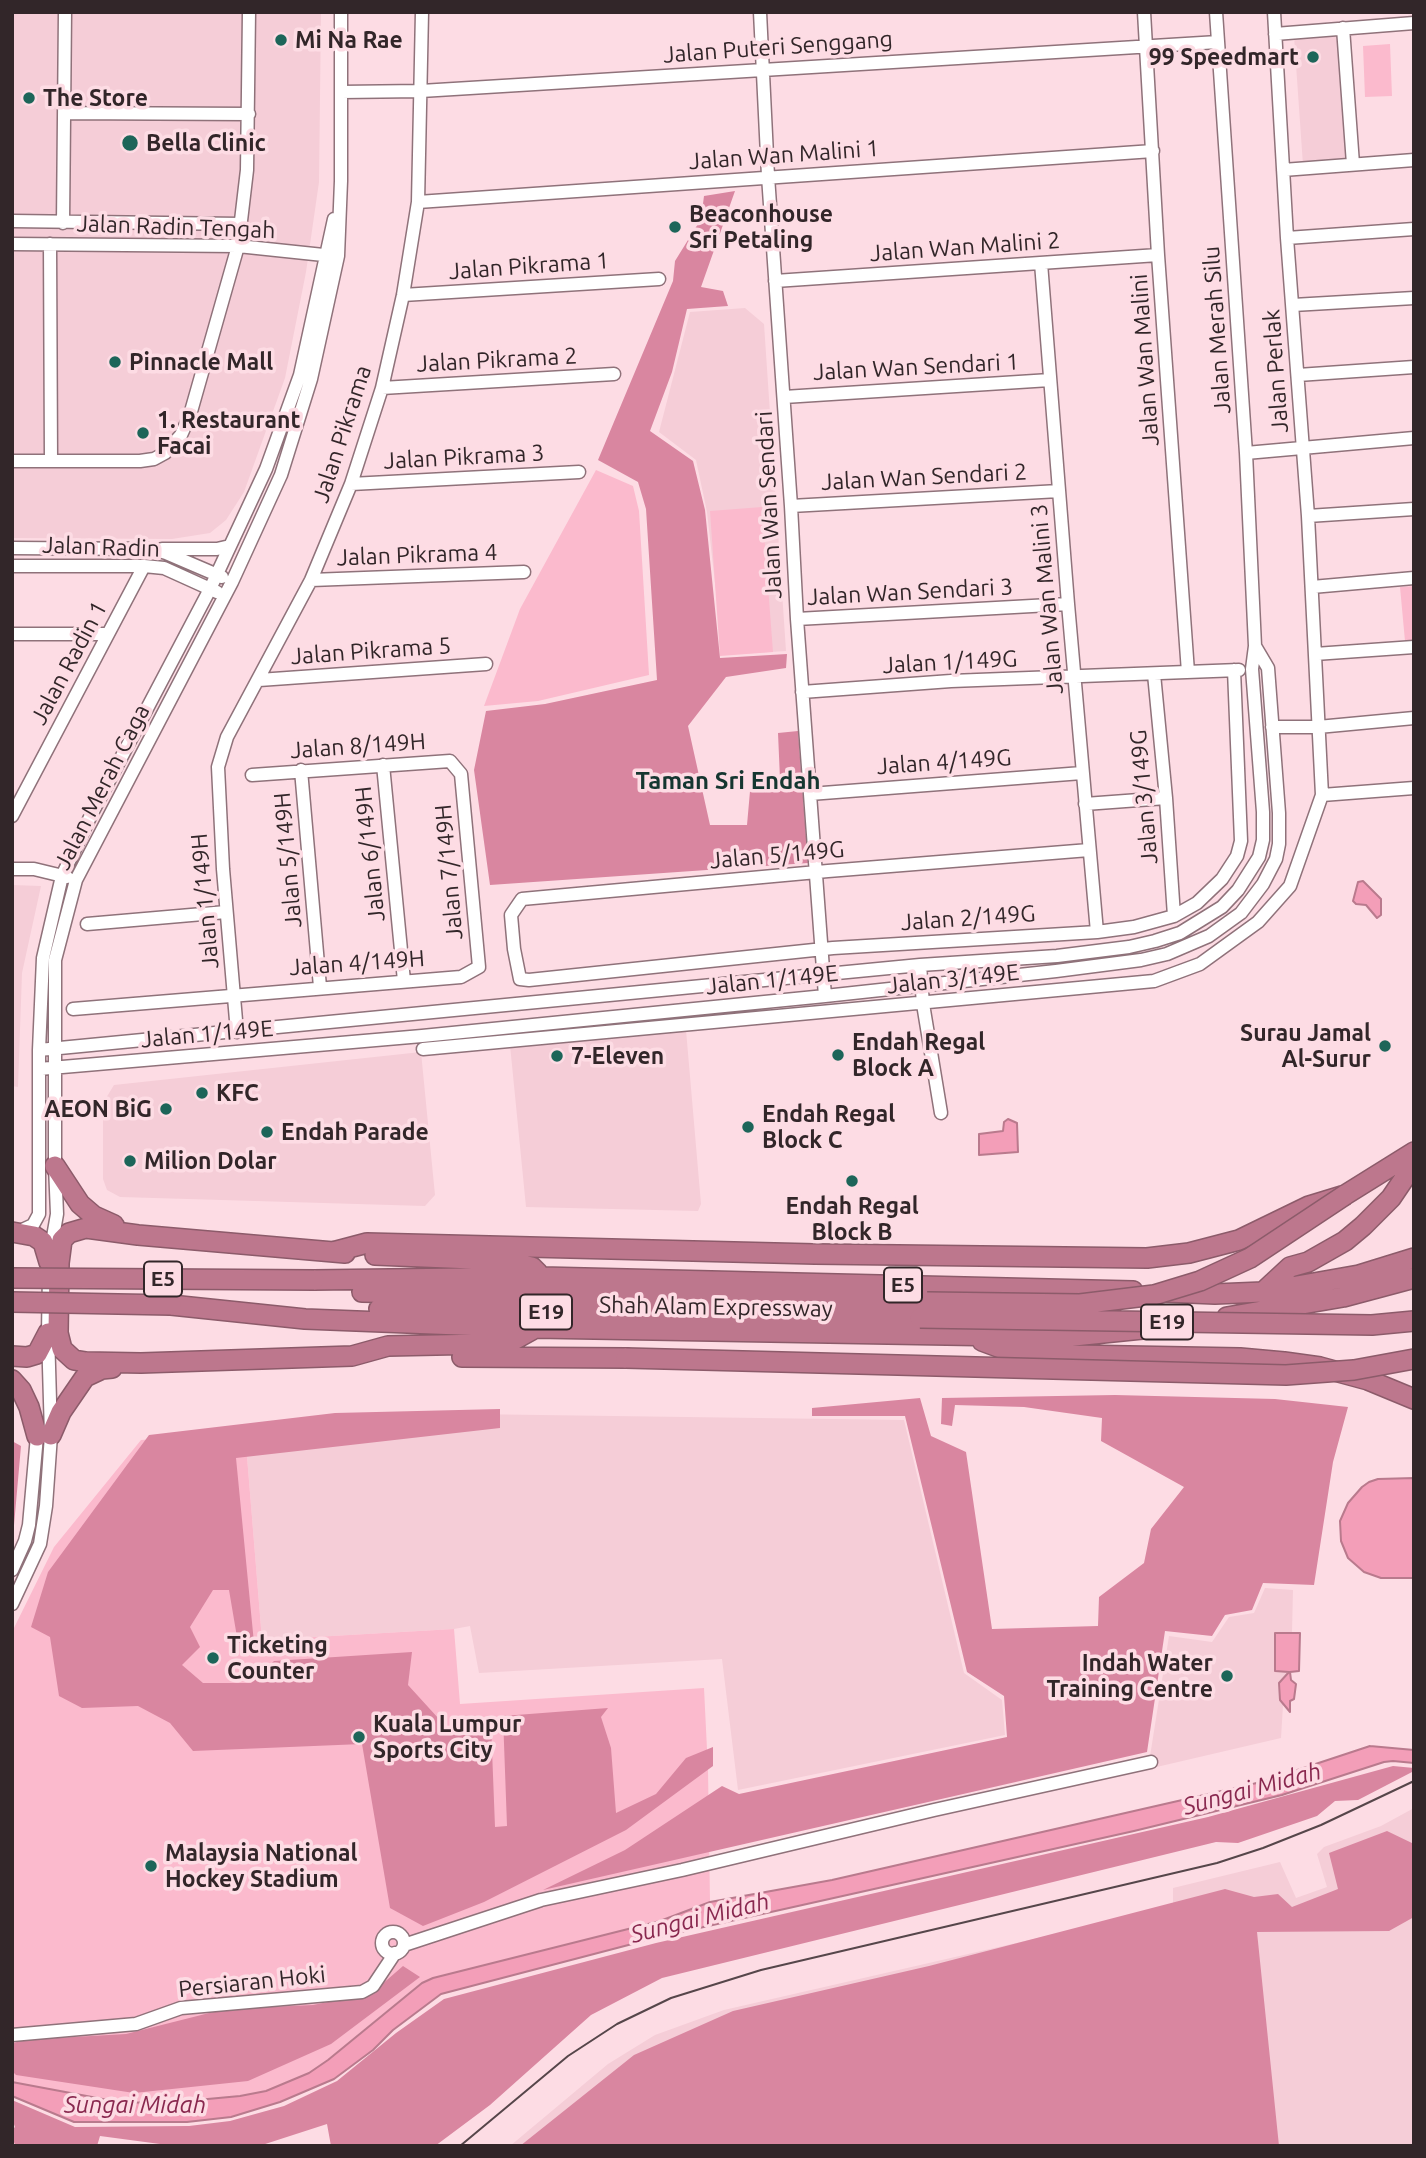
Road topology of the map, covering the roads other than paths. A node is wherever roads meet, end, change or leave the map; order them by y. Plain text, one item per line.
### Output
1 (65, 12) edge
2 (249, 12) edge
3 (341, 12) edge
4 (422, 12) edge
5 (761, 12) edge
6 (1144, 12) edge
7 (1216, 12) edge
8 (1274, 12) edge
9 (1414, 23) edge
10 (1343, 28) junction
11 (1275, 34) junction
12 (1218, 42) junction
13 (1147, 45) junction
14 (764, 69) junction
15 (421, 91) junction
16 (341, 92) junction
17 (64, 113) junction
18 (249, 114) junction
19 (1153, 151) junction
20 (1414, 160) edge
21 (1353, 164) junction
22 (1283, 170) junction
23 (768, 176) junction
24 (418, 202) junction
25 (12, 221) edge
26 (63, 223) junction
27 (241, 224) junction
28 (1414, 229) edge
29 (1287, 238) junction
30 (12, 244) edge
31 (50, 244) junction
32 (239, 246) junction
33 (260, 248) junction
34 (1158, 255) junction
35 (332, 256) junction
36 (234, 261) junction
37 (1041, 263) junction
38 (659, 279) dead end
39 (775, 281) junction
40 (403, 295) junction
41 (1414, 298) edge
42 (1293, 305) junction
43 (1414, 366) edge
44 (614, 374) dead end
45 (1298, 375) junction
46 (1050, 380) junction
47 (382, 388) junction
48 (784, 397) junction
49 (1414, 438) edge
50 (1303, 447) junction
51 (1246, 453) junction
52 (12, 461) edge
53 (51, 461) junction
54 (579, 472) dead end
55 (351, 484) junction
56 (1059, 491) junction
57 (791, 506) junction
58 (1414, 509) edge
59 (1308, 516) junction
60 (230, 546) junction
61 (12, 548) edge
62 (152, 549) junction
63 (12, 566) edge
64 (144, 566) junction
65 (524, 572) dead end
66 (216, 575) junction
67 (1414, 578) edge
68 (311, 580) junction
69 (232, 582) junction
70 (1312, 587) junction
71 (210, 589) junction
72 (224, 595) junction
73 (1068, 604) junction
74 (797, 619) junction
75 (12, 634) edge
76 (108, 634) junction
77 (1255, 646) junction
78 (1414, 647) edge
79 (1315, 654) junction
80 (486, 664) dead end
81 (1268, 668) junction
82 (1252, 669) junction
83 (1234, 670) junction
84 (1188, 672) junction
85 (1154, 674) junction
86 (1074, 677) junction
87 (259, 680) junction
88 (802, 692) junction
89 (1414, 718) edge
90 (1272, 727) junction
91 (1318, 727) junction
92 (383, 765) junction
93 (218, 767) joint
94 (301, 771) junction
95 (1082, 773) junction
96 (461, 774) joint
97 (252, 775) dead end
98 (1414, 788) edge
99 (810, 794) junction
100 (1322, 795) junction
101 (1166, 798) junction
102 (1085, 804) junction
103 (12, 816) edge
104 (1089, 850) junction
105 (12, 869) edge
106 (816, 872) junction
107 (62, 876) junction
108 (76, 880) junction
109 (226, 912) junction
110 (1174, 916) junction
111 (87, 924) dead end
112 (1097, 932) junction
113 (514, 949) joint
114 (822, 950) junction
115 (920, 965) junction
116 (479, 967) joint
117 (824, 974) junction
118 (404, 981) junction
119 (922, 985) junction
120 (320, 987) junction
121 (234, 994) junction
122 (825, 996) junction
123 (923, 1004) junction
124 (73, 1009) dead end
125 (56, 1020) junction
126 (237, 1032) junction
127 (80, 1047) junction
128 (56, 1049) junction
129 (424, 1049) dead end
130 (39, 1050) junction
131 (101, 1063) junction
132 (56, 1068) junction
133 (40, 1069) junction
134 (55, 1088) junction
135 (941, 1113) dead end
136 (1414, 1152) edge
137 (1414, 1164) edge
138 (55, 1166) junction
139 (1345, 1195) junction
140 (14, 1232) edge
141 (138, 1235) junction
142 (333, 1252) junction
143 (1414, 1258) edge
144 (49, 1262) junction
145 (542, 1277) junction
146 (12, 1278) edge
147 (1414, 1278) edge
148 (314, 1280) junction
149 (1264, 1292) junction
150 (12, 1301) edge
151 (171, 1305) junction
152 (923, 1310) junction
153 (1414, 1321) edge
154 (536, 1328) junction
155 (48, 1333) junction
156 (968, 1336) junction
157 (12, 1356) edge
158 (352, 1356) junction
159 (1414, 1359) edge
160 (141, 1363) junction
161 (12, 1380) edge
162 (1414, 1399) edge
163 (44, 1436) junction
164 (12, 1570) edge
165 (12, 1604) edge
166 (1151, 1762) dead end
167 (12, 2035) edge

1 - 17 street
2 - 18 street
3 - 16 street, Jalan Merah Caga
4 - 15 street, Jalan Pikrama
5 - 14 street, Jalan Wan Sendari
6 - 13 street, Jalan Wan Malini
7 - 12 street, Jalan Merah Silu
8 - 11 street, Jalan Perlak
9 - 10 street
10 - 11 street
10 - 21 street
11 - 22 street, Jalan Perlak
12 - 13 street, Jalan Puteri Senggang
12 - 51 street, Jalan Merah Silu
13 - 14 street, Jalan Puteri Senggang
13 - 19 street, Jalan Wan Malini
14 - 15 street, Jalan Puteri Senggang
14 - 23 street, Jalan Wan Sendari
15 - 16 street, Jalan Puteri Senggang
15 - 24 street, Jalan Pikrama
16 - 35 street, Jalan Merah Caga
17 - 18 street
17 - 26 street
18 - 27 street
19 - 23 street, Jalan Wan Malini 1
19 - 34 street, Jalan Wan Malini
20 - 21 street
21 - 22 street
22 - 29 street, Jalan Perlak
23 - 24 street, Jalan Wan Malini 1
23 - 39 street, Jalan Wan Sendari
24 - 40 street, Jalan Pikrama
25 - 26 street, Jalan Radin Tengah
26 - 27 street, Jalan Radin Tengah
27 - 32 street
28 - 29 street
29 - 42 street, Jalan Perlak
30 - 31 street, Jalan Radin Tengah
31 - 32 street, Jalan Radin Tengah
31 - 53 street
32 - 33 street, Jalan Radin Tengah
32 - 36 street
33 - 35 street, Jalan Radin Tengah
33 - 36 street
34 - 37 street, Jalan Wan Malini 2
34 - 84 street, Jalan Wan Malini
35 - 60 street, Jalan Merah Caga
35 - 69 street, Jalan Merah Caga
36 - 53 street
37 - 39 street, Jalan Wan Malini 2
37 - 46 street, Jalan Wan Malini 3
38 - 40 street, Jalan Pikrama 1
39 - 48 street, Jalan Wan Sendari
40 - 47 street, Jalan Pikrama
41 - 42 street
42 - 45 street, Jalan Perlak
43 - 45 street
44 - 47 street, Jalan Pikrama 2
45 - 50 street, Jalan Perlak
46 - 48 street, Jalan Wan Sendari 1
46 - 56 street, Jalan Wan Malini 3
47 - 55 street, Jalan Pikrama
48 - 57 street, Jalan Wan Sendari
49 - 50 street
50 - 51 street
50 - 59 street, Jalan Perlak
51 - 77 street, Jalan Merah Silu
52 - 53 street
54 - 55 street, Jalan Pikrama 3
55 - 68 street, Jalan Pikrama
56 - 57 street, Jalan Wan Sendari 2
56 - 73 street, Jalan Wan Malini 3
57 - 74 street, Jalan Wan Sendari
58 - 59 street
59 - 70 street, Jalan Perlak
60 - 62 street
60 - 66 street, Jalan Merah Caga
61 - 62 street, Jalan Radin
62 - 66 street, Jalan Radin
63 - 64 street, Jalan Radin
64 - 71 street, Jalan Radin
64 - 76 street, Jalan Radin 1
65 - 68 street, Jalan Pikrama 4
66 - 69 street, Jalan Radin
66 - 71 street, Jalan Merah Caga
67 - 70 street
68 - 87 street, Jalan Pikrama
69 - 72 street, Jalan Merah Caga
70 - 79 street, Jalan Perlak
71 - 72 street, Jalan Radin
71 - 107 street, Jalan Merah Caga
72 - 108 street, Jalan Merah Caga
73 - 74 street, Jalan Wan Sendari 3
73 - 86 street, Jalan Wan Malini 3
74 - 88 street, Jalan Wan Sendari
75 - 76 street
76 - 103 street, Jalan Radin 1
77 - 81 street, Jalan Merah Silu
77 - 82 street, Jalan Merah Silu
78 - 79 street
79 - 91 street, Jalan Perlak
80 - 87 street, Jalan Pikrama 5
81 - 82 street, Jalan 1/149G
81 - 90 street, Jalan 1/149E
82 - 83 street, Jalan 1/149G
82 - 115 street, Jalan 1/149E
83 - 84 street, Jalan 1/149G
83 - 110 street, Jalan 2/149G
84 - 85 street, Jalan 1/149G
85 - 86 street, Jalan 1/149G
85 - 101 street, Jalan 3/149G
86 - 88 street, Jalan 1/149G
86 - 95 street, Jalan Wan Malini 3
87 - 93 street, Jalan Pikrama
88 - 99 street, Jalan Wan Sendari
89 - 91 street
90 - 91 street
90 - 119 street, Jalan 1/149E
91 - 100 street, Jalan 3/149E
92 - 94 street, Jalan 8/149H
92 - 96 street, Jalan 8/149H
92 - 118 street, Jalan 6/149H
93 - 109 street, Jalan 1/149H
94 - 97 street, Jalan 8/149H
94 - 120 street, Jalan 5/149H
95 - 99 street, Jalan 4/149G
95 - 102 street, Jalan Wan Malini 3
96 - 116 street, Jalan 7/149H
98 - 100 street
99 - 106 street, Jalan Wan Sendari
100 - 123 street, Jalan 3/149E
101 - 102 street
101 - 110 street, Jalan 3/149G
102 - 104 street, Jalan Wan Malini 3
104 - 106 street, Jalan 5/149G
104 - 112 street, Jalan Wan Malini 3
105 - 107 street
106 - 113 street, Jalan 5/149G
106 - 114 street, Jalan Wan Sendari
107 - 108 street
107 - 130 street, Jalan Merah Caga
108 - 125 street, Jalan Merah Caga
109 - 111 street
109 - 121 street, Jalan 1/149H
110 - 112 street, Jalan 2/149G
112 - 114 street, Jalan 2/149G
113 - 114 street, Jalan 2/149G
114 - 117 street, Jalan Wan Sendari
115 - 117 street, Jalan 1/149E
115 - 119 street
116 - 118 street, Jalan 4/149H
117 - 122 street, Jalan Wan Sendari
117 - 126 street, Jalan 1/149E
118 - 120 street, Jalan 4/149H
119 - 122 street, Jalan 1/149E
119 - 123 street
120 - 121 street, Jalan 4/149H
121 - 124 street, Jalan 4/149H
121 - 126 street, Jalan 1/149H
122 - 131 street, Jalan 1/149E
123 - 129 street, Jalan 3/149E
123 - 135 street
125 - 127 street
125 - 128 street, Jalan Merah Caga
126 - 127 street, Jalan 1/149E
127 - 128 street, Jalan 1/149E
128 - 130 street, Jalan 1/149E
128 - 132 street, Jalan Merah Caga
130 - 133 street, Jalan Merah Caga
131 - 132 street, Jalan 1/149E
131 - 134 street
132 - 133 street, Jalan 1/149E
132 - 134 street, Jalan Merah Caga
133 - 140 street, Jalan Merah Caga
134 - 138 street, Jalan Merah Caga
136 - 139 highway, E19
137 - 149 highway
138 - 141 highway
138 - 144 street, Jalan Merah Caga
139 - 142 highway, bridge
139 - 152 highway, E19, bridge
140 - 144 highway
141 - 142 highway
141 - 160 highway
142 - 145 highway
143 - 149 highway, Shah Alam Expressway / E5
144 - 155 street, Jalan Merah Caga
145 - 148 highway, E5
145 - 149 highway, Shah Alam Expressway / E5
146 - 148 highway, E5, bridge
147 - 156 highway, Shah Alam Expressway / E5
148 - 152 highway, E19
150 - 151 highway, Shah Alam Expressway / E5, bridge
151 - 152 highway, E19
151 - 154 highway, Shah Alam Expressway / E5
152 - 153 highway, E19, bridge
154 - 156 highway, Shah Alam Expressway / E5
154 - 158 highway
155 - 157 highway
155 - 163 street, Jalan Merah Caga
156 - 162 highway
158 - 159 highway, bridge
158 - 160 highway
160 - 163 highway
161 - 163 highway
163 - 164 street, Jalan Merah Caga
163 - 165 street, Jalan Merah Caga
166 - 167 street, Persiaran Hoki

